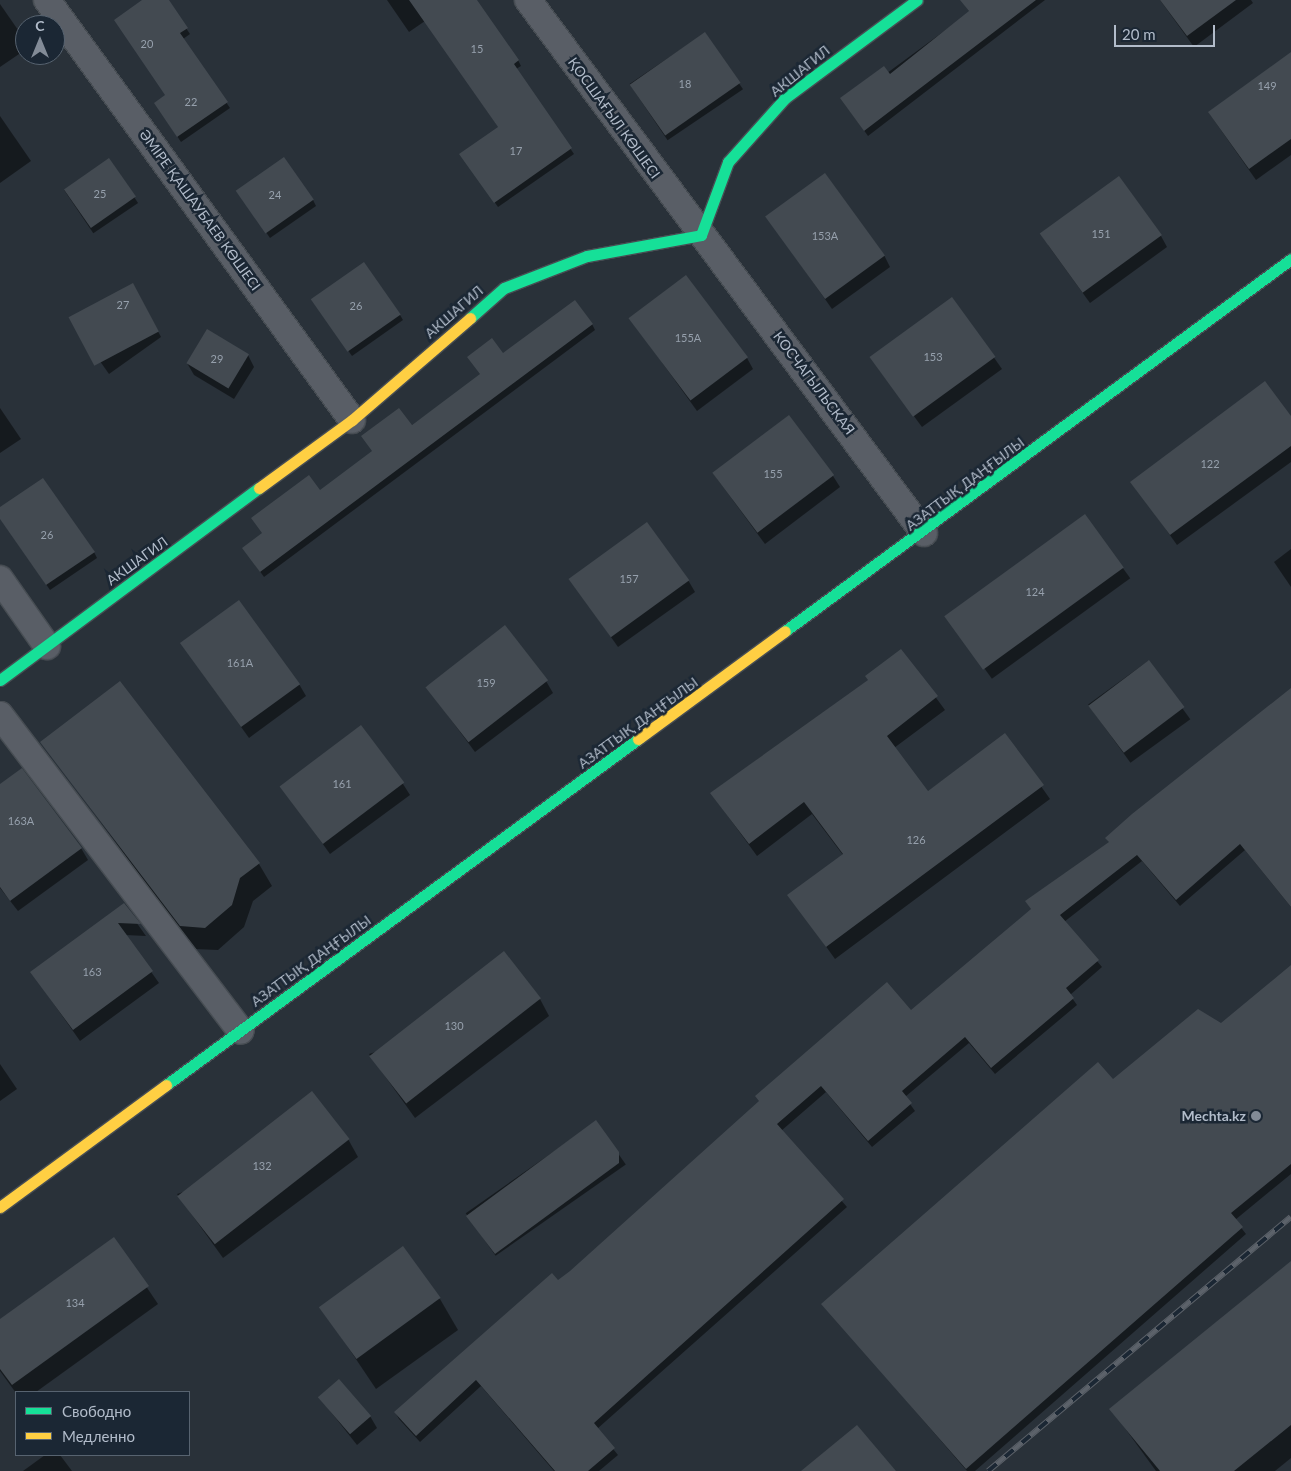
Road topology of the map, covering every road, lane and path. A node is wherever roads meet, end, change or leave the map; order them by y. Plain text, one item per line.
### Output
1 (47, 0) edge
2 (528, 0) edge
3 (917, 0) edge
4 (701, 235) junction
5 (1291, 259) edge
6 (352, 420) junction
7 (924, 532) junction
8 (0, 579) edge
9 (46, 646) junction
10 (0, 680) edge
11 (0, 715) edge
12 (240, 1031) junction
13 (0, 1208) edge

1 - 6 street, ӘМІРЕ ҚАШАУБАЕВ КӨШЕСІ
2 - 4 street, ҚОСШАҒЫЛ КӨШЕСІ
3 - 4 main road, АКШАГИЛ
4 - 6 main road, АКШАГИЛ
4 - 7 street, КОСЧАГЫЛЬСКАЯ
5 - 7 main road, АЗАТТЫҚ ДАҢҒЫЛЫ
6 - 9 main road, АКШАГИЛ
7 - 12 main road, АЗАТТЫҚ ДАҢҒЫЛЫ
8 - 9 street
9 - 10 main road, АКШАГИЛ
11 - 12 street
12 - 13 main road, АЗАТТЫҚ ДАҢҒЫЛЫ

